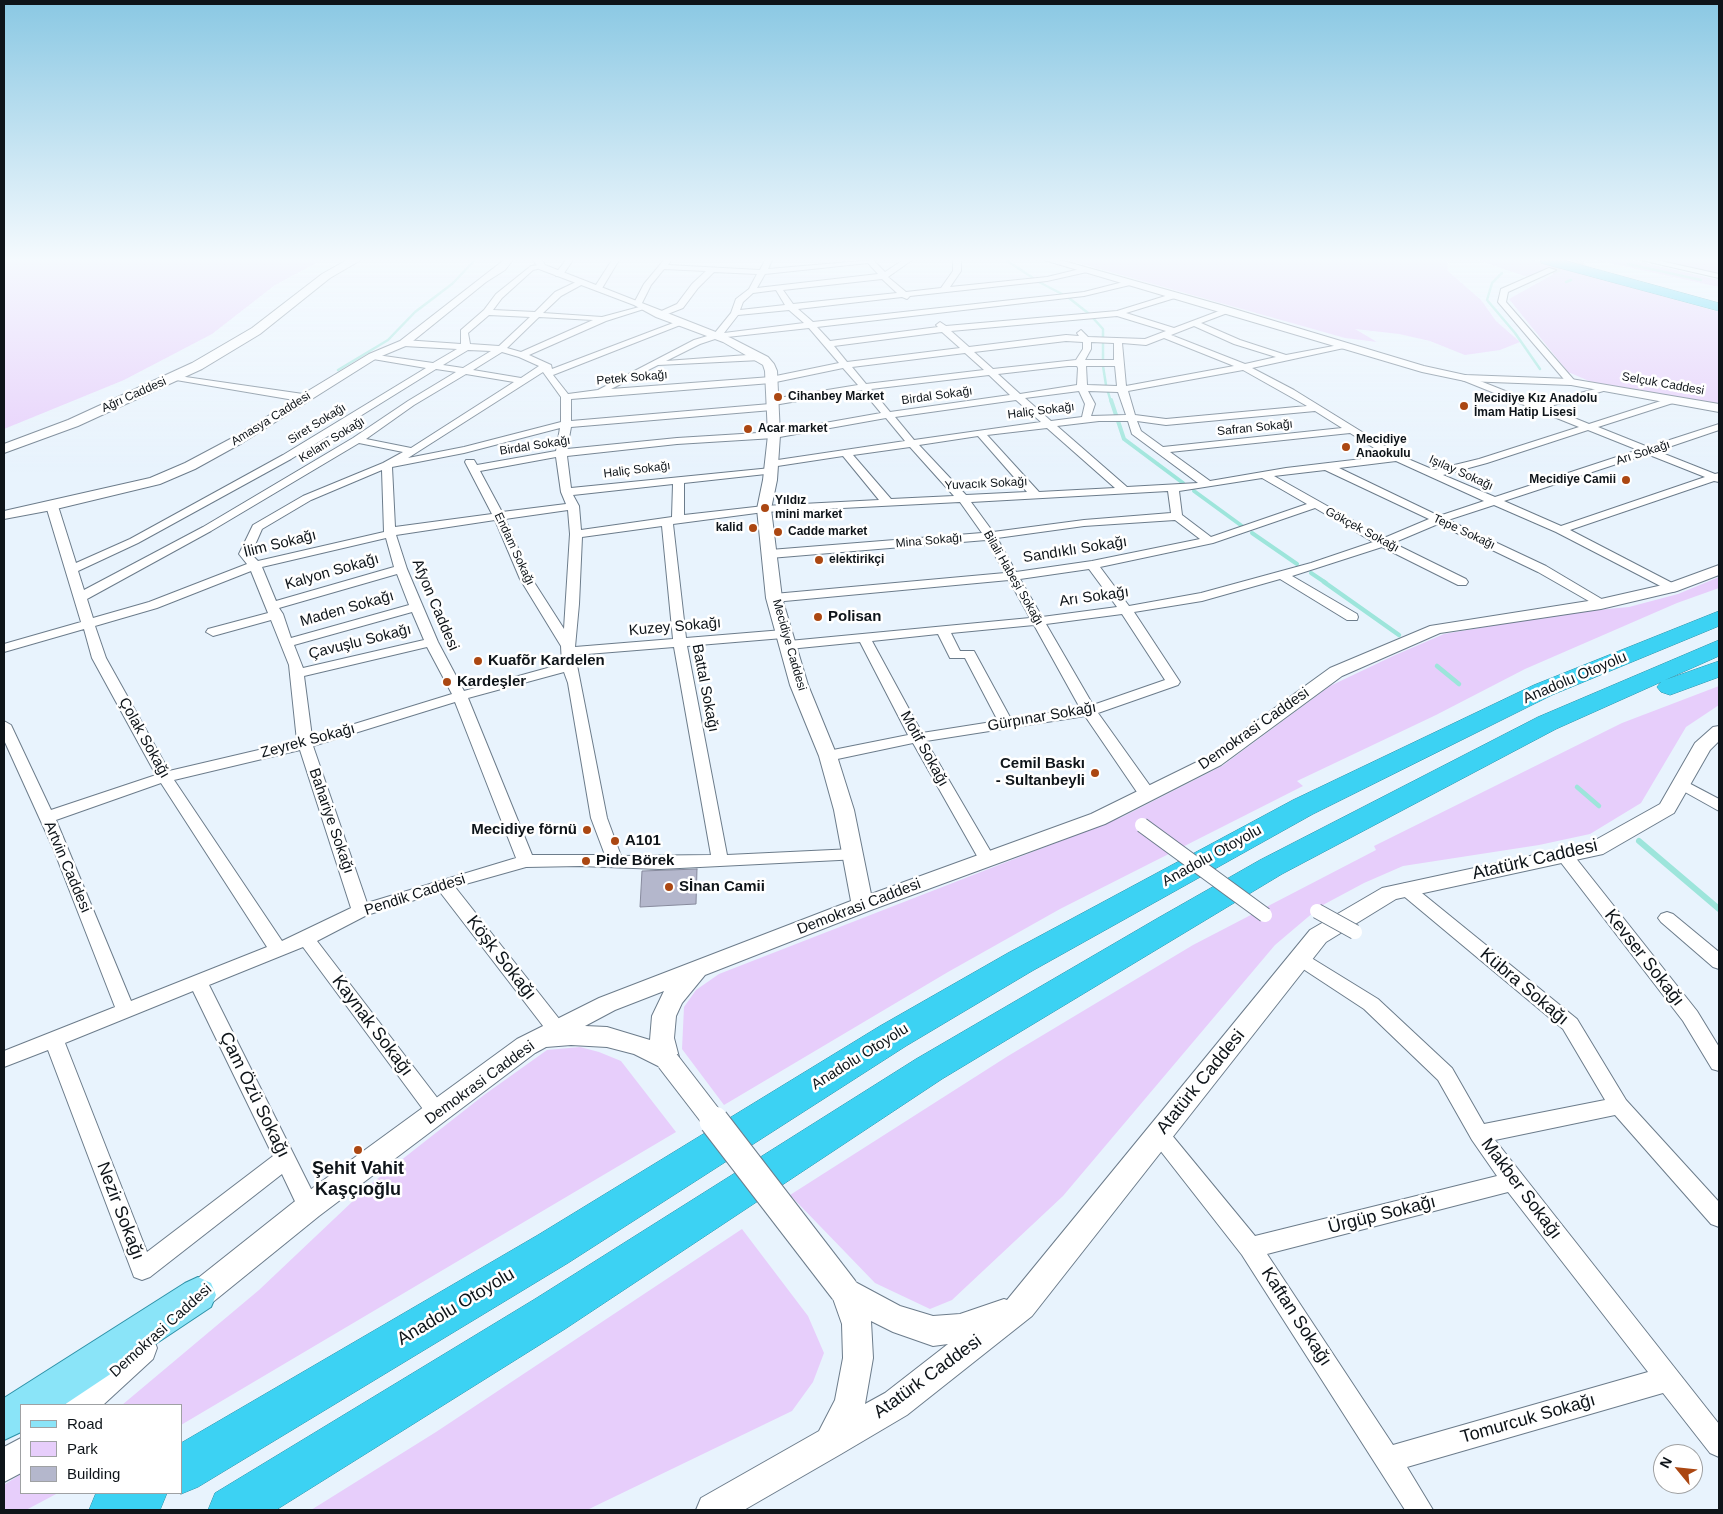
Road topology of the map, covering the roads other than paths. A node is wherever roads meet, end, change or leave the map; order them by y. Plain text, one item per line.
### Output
1 (256, 331) edge
2 (419, 331) edge
3 (466, 331) edge
4 (519, 331) edge
5 (577, 331) edge
6 (659, 331) edge
7 (704, 331) edge
8 (721, 331) edge
9 (768, 331) edge
10 (816, 331) edge
11 (933, 331) edge
12 (948, 331) edge
13 (1080, 331) edge
14 (1163, 331) edge
15 (1175, 331) edge
16 (1211, 331) edge
17 (1292, 331) edge
18 (1527, 331) edge
19 (1169, 333) junction
20 (717, 336) junction
21 (1087, 339) junction
22 (1118, 341) junction
23 (404, 343) junction
24 (828, 344) junction
25 (1341, 346) junction
26 (466, 347) junction
27 (501, 349) junction
28 (966, 350) junction
29 (522, 355) junction
30 (374, 356) junction
31 (761, 357) junction
32 (1287, 358) junction
33 (1080, 363) junction
34 (1119, 363) junction
35 (657, 364) junction
36 (844, 365) junction
37 (433, 368) junction
38 (1244, 368) junction
39 (547, 370) junction
40 (462, 372) junction
41 (992, 373) junction
42 (176, 377) junction
43 (1465, 378) junction
44 (771, 380) junction
45 (524, 381) junction
46 (1571, 382) junction
47 (864, 387) junction
48 (1082, 388) junction
49 (1604, 388) junction
50 (1123, 389) junction
51 (599, 393) junction
52 (566, 397) junction
53 (1018, 397) junction
54 (304, 398) junction
55 (1673, 400) junction
56 (772, 404) junction
57 (1537, 407) junction
58 (1316, 408) junction
59 (1719, 408) edge
60 (888, 415) junction
61 (1132, 418) junction
62 (1088, 419) junction
63 (1047, 423) junction
64 (566, 424) junction
65 (1588, 427) junction
66 (1719, 427) edge
67 (1351, 430) junction
68 (980, 433) junction
69 (774, 435) junction
70 (357, 440) junction
71 (911, 442) junction
72 (4, 449) edge
73 (464, 450) junction
74 (1161, 450) junction
75 (413, 451) junction
76 (1650, 451) junction
77 (560, 453) junction
78 (846, 453) junction
79 (1396, 458) junction
80 (387, 465) junction
81 (1324, 465) junction
82 (771, 468) junction
83 (474, 469) junction
84 (1264, 474) junction
85 (1433, 474) junction
86 (1718, 477) edge
87 (679, 479) junction
88 (1207, 484) junction
89 (1173, 488) junction
90 (1125, 491) junction
91 (566, 492) junction
92 (1036, 495) junction
93 (962, 499) junction
94 (1493, 501) junction
95 (888, 503) junction
96 (1314, 505) junction
97 (52, 506) junction
98 (574, 506) junction
99 (764, 509) junction
100 (4, 515) edge
101 (1177, 516) junction
102 (500, 517) junction
103 (1437, 520) junction
104 (672, 521) junction
105 (1560, 530) junction
106 (390, 534) junction
107 (576, 534) junction
108 (990, 536) junction
109 (1210, 541) junction
110 (1382, 542) junction
111 (770, 554) junction
112 (255, 565) junction
113 (1092, 565) junction
114 (73, 569) junction
115 (401, 569) junction
116 (1719, 570) edge
117 (1282, 575) junction
118 (1012, 576) junction
119 (1462, 582) dead end
120 (1672, 588) junction
121 (81, 597) junction
122 (774, 598) junction
123 (1601, 604) junction
124 (415, 607) junction
125 (275, 610) junction
126 (1126, 610) junction
127 (1352, 617) dead end
128 (1719, 618) edge
129 (1037, 621) junction
130 (87, 622) junction
131 (943, 631) junction
132 (213, 632) dead end
133 (864, 638) junction
134 (786, 640) junction
135 (431, 642) junction
136 (287, 643) junction
137 (680, 643) junction
138 (1719, 647) edge
139 (4, 648) edge
140 (569, 655) junction
141 (1719, 669) edge
142 (297, 674) junction
143 (460, 696) junction
144 (1089, 711) junction
145 (1006, 723) junction
146 (1546, 723) junction
147 (4, 725) edge
148 (1719, 731) edge
149 (918, 738) junction
150 (305, 744) junction
151 (828, 756) junction
152 (165, 777) junction
153 (1680, 784) junction
154 (1147, 794) junction
155 (1719, 806) edge
156 (47, 817) junction
157 (1142, 824) dead end
158 (853, 855) junction
159 (1565, 856) junction
160 (720, 858) junction
161 (987, 859) junction
162 (526, 861) junction
163 (614, 861) junction
164 (445, 886) junction
165 (1406, 889) junction
166 (863, 904) junction
167 (361, 911) junction
168 (1317, 911) dead end
169 (1265, 915) dead end
170 (1667, 918) dead end
171 (1355, 932) dead end
172 (306, 939) junction
173 (278, 950) junction
174 (1300, 958) junction
175 (1719, 962) edge
176 (697, 969) junction
177 (198, 982) junction
178 (126, 1011) junction
179 (548, 1035) junction
180 (54, 1041) junction
181 (4, 1059) edge
182 (668, 1061) junction
183 (1719, 1063) edge
184 (1619, 1106) junction
185 (438, 1114) junction
186 (1159, 1134) junction
187 (1479, 1134) junction
188 (286, 1159) junction
189 (1513, 1181) junction
190 (309, 1207) junction
191 (1719, 1217) edge
192 (1250, 1248) junction
193 (844, 1290) junction
194 (198, 1295) junction
195 (1022, 1306) junction
196 (1668, 1379) junction
197 (31, 1404) edge
198 (81, 1404) edge
199 (20, 1411) edge
200 (4, 1420) edge
201 (830, 1443) junction
202 (1719, 1444) edge
203 (20, 1455) edge
204 (1389, 1459) junction
205 (4, 1466) edge
206 (182, 1469) edge
207 (141, 1494) edge
208 (113, 1510) edge
209 (232, 1510) edge
210 (713, 1510) edge
211 (1420, 1510) edge

1 - 42 main road, Ağrı Caddesi
2 - 23 street, Amasya Caddesi
3 - 26 street
4 - 27 street, Kelam Sokağı
5 - 29 street
6 - 39 street
7 - 20 street
8 - 20 street
9 - 20 street
10 - 24 street, Bilali Habeşi Sokağı
11 - 24 street
12 - 28 street
13 - 21 street
14 - 19 street, Işılay Sokağı
15 - 19 street
16 - 32 street
17 - 25 street, Selçuk Caddesi
18 - 46 street
19 - 22 street, Petek Sokağı
19 - 38 street, Işılay Sokağı
20 - 31 street
20 - 35 street
21 - 22 street, Petek Sokağı
21 - 28 street, Petek Sokağı
21 - 33 street
22 - 34 street
23 - 26 street
23 - 30 street, Amasya Caddesi
24 - 36 street, Bilali Habeşi Sokağı
25 - 32 street, Birdal Sokağı
25 - 43 street, Selçuk Caddesi
26 - 27 street
26 - 37 street, Siret Sokağı
27 - 29 street
27 - 40 street, Kelam Sokağı
28 - 36 street, Petek Sokağı
28 - 41 street
29 - 39 street
30 - 37 street
30 - 54 street, Amasya Caddesi
31 - 35 street
31 - 44 street, Mecidiye Caddesi
32 - 38 street, Birdal Sokağı
33 - 34 street
33 - 41 street
33 - 48 street
34 - 50 street
35 - 51 street
36 - 44 street, Petek Sokağı
36 - 47 street, Bilali Habeşi Sokağı
37 - 40 street
37 - 114 street, Siret Sokağı
38 - 50 street, Birdal Sokağı
38 - 58 street, Işılay Sokağı
39 - 45 street
39 - 52 street
40 - 45 street
40 - 70 street, Kelam Sokağı
41 - 47 street
41 - 53 street
42 - 54 street
42 - 72 main road, Ağrı Caddesi
43 - 46 street, Selçuk Caddesi
43 - 57 street
44 - 51 street, Petek Sokağı
44 - 56 street, Mecidiye Caddesi
45 - 75 street
46 - 49 street, Selçuk Caddesi
47 - 56 street
47 - 60 street, Bilali Habeşi Sokağı
48 - 50 street, Birdal Sokağı
48 - 53 street, Birdal Sokağı
48 - 62 street
49 - 55 street, Selçuk Caddesi
49 - 57 street
50 - 61 street
51 - 52 street, Petek Sokağı
52 - 64 street
53 - 60 street, Birdal Sokağı
53 - 63 street
54 - 97 street, Amasya Caddesi
55 - 59 street, Selçuk Caddesi
55 - 65 street
56 - 64 street
56 - 69 street, Mecidiye Caddesi
57 - 65 street
58 - 61 street, Haliç Sokağı
58 - 67 street, Işılay Sokağı
60 - 69 street, Birdal Sokağı
60 - 71 street, Bilali Habeşi Sokağı
61 - 62 street, Haliç Sokağı
61 - 74 street
62 - 63 street, Haliç Sokağı
63 - 68 street, Haliç Sokağı
63 - 90 street
64 - 73 street
64 - 77 street
65 - 76 street
65 - 85 street
66 - 76 street, Arı Sokağı
67 - 74 street, Safran Sokağı
67 - 79 street, Işılay Sokağı
68 - 71 street, Haliç Sokağı
68 - 92 street
69 - 77 street, Birdal Sokağı
69 - 82 street, Mecidiye Caddesi
70 - 75 street
70 - 121 street, Kelam Sokağı
71 - 78 street, Haliç Sokağı
71 - 93 street, Bilali Habeşi Sokağı
73 - 80 street
73 - 83 street, Endam Sokağı
74 - 88 street
75 - 80 street
76 - 86 street
76 - 94 street, Arı Sokağı
77 - 83 street, Birdal Sokağı
77 - 91 street
78 - 82 street, Haliç Sokağı
78 - 95 street
79 - 81 street, Yuvacık Sokağı
79 - 85 street, Işılay Sokağı
80 - 106 street, Afyon Caddesi
80 - 112 street, Bahariye Sokağı
81 - 84 street, Yuvacık Sokağı
81 - 103 street, Tepe Sokağı
82 - 87 street, Haliç Sokağı
82 - 99 street, Mecidiye Caddesi
83 - 102 street, Endam Sokağı
84 - 88 street, Yuvacık Sokağı
84 - 96 street, Gökçek Sokağı
85 - 94 street, Işılay Sokağı
86 - 105 street
87 - 91 street, Haliç Sokağı
87 - 104 street, Battal Sokağı
88 - 89 street, Yuvacık Sokağı
89 - 90 street, Yuvacık Sokağı
89 - 101 street
90 - 92 street, Yuvacık Sokağı
91 - 98 street
92 - 93 street, Yuvacık Sokağı
93 - 95 street, Yuvacık Sokağı
93 - 108 street, Bilali Habeşi Sokağı
94 - 103 street, Arı Sokağı
94 - 105 street, Işılay Sokağı
95 - 99 street, Yuvacık Sokağı
96 - 109 street, Sandıklı Sokağı
96 - 110 street, Gökçek Sokağı
97 - 100 street, Amasya Caddesi
97 - 114 street, Çolak Sokağı
98 - 102 street, İlim Sokağı
98 - 107 street
99 - 104 street, Yuvacık Sokağı
99 - 111 street, Mecidiye Caddesi
101 - 108 street, Mina Sokağı
101 - 109 street
102 - 106 street, İlim Sokağı
102 - 140 street, Endam Sokağı
103 - 110 street, Arı Sokağı
103 - 123 street, Tepe Sokağı
104 - 107 street, Yuvacık Sokağı
104 - 137 street, Battal Sokağı
105 - 120 street, Işılay Sokağı
106 - 112 street, İlim Sokağı
106 - 115 street, Afyon Caddesi
107 - 140 street
108 - 111 street, Mina Sokağı
108 - 118 street, Bilali Habeşi Sokağı
109 - 113 street, Sandıklı Sokağı
110 - 117 street, Arı Sokağı
110 - 119 street, Gökçek Sokağı
111 - 122 street, Mecidiye Caddesi
112 - 125 street, Bahariye Sokağı
112 - 130 street, İlim Sokağı
113 - 118 street, Sandıklı Sokağı
113 - 126 street, Gürpınar Sokağı
114 - 121 street, Çolak Sokağı
115 - 124 street, Afyon Caddesi
115 - 125 street, Kalyon Sokağı
116 - 120 street, Demokrasi Caddesi
117 - 126 street, Arı Sokağı
117 - 127 street
118 - 122 street, Sandıklı Sokağı
118 - 129 street, Bilali Habeşi Sokağı
120 - 123 street, Demokrasi Caddesi
121 - 130 street, Çolak Sokağı
122 - 134 street, Mecidiye Caddesi
123 - 154 street, Demokrasi Caddesi
124 - 135 street, Afyon Caddesi
124 - 136 street, Maden Sokağı
125 - 132 street
125 - 136 street, Bahariye Sokağı
126 - 129 street, Arı Sokağı
126 - 144 street, Gürpınar Sokağı
128 - 206 highway, Anadolu Otoyolu
129 - 131 street, Arı Sokağı
129 - 144 street, Bilali Habeşi Sokağı
130 - 139 street, İlim Sokağı
130 - 152 street, Çolak Sokağı
131 - 133 street, Arı Sokağı
131 - 145 street
133 - 134 street, Arı Sokağı
133 - 149 street, Motif Sokağı
134 - 137 street, Kuzey Sokağı
134 - 151 street, Mecidiye Caddesi
135 - 142 street, Çavuşlu Sokağı
135 - 143 street, Afyon Caddesi
136 - 142 street, Bahariye Sokağı
137 - 140 street, Kuzey Sokağı
137 - 160 street, Battal Sokağı
138 - 146 highway, Anadolu Otoyolu
140 - 143 street, Zeyrek Sokağı
140 - 163 street
141 - 146 highway
142 - 150 street, Bahariye Sokağı
143 - 150 street, Zeyrek Sokağı
143 - 162 street, Afyon Caddesi
144 - 145 street, Gürpınar Sokağı
144 - 154 street, Bilali Habeşi Sokağı
145 - 149 street, Gürpınar Sokağı
146 - 209 highway, Anadolu Otoyolu
147 - 156 street, Artvin Caddesi
148 - 153 street, Atatürk Caddesi
149 - 151 street, Gürpınar Sokağı
149 - 161 street, Motif Sokağı
150 - 152 street, Zeyrek Sokağı
150 - 167 street, Bahariye Sokağı
151 - 158 street, Mecidiye Caddesi
152 - 156 street, Zeyrek Sokağı
152 - 173 street, Çolak Sokağı
153 - 155 street
153 - 159 street, Atatürk Caddesi
154 - 161 street, Demokrasi Caddesi
156 - 178 street, Artvin Caddesi
157 - 169 street, bridge
158 - 160 street, Pendik Caddesi
158 - 166 street, Mecidiye Caddesi
159 - 165 street, Atatürk Caddesi
159 - 183 street, Kevser Sokağı
160 - 163 street, Pendik Caddesi
161 - 166 street, Demokrasi Caddesi
162 - 163 street, Pendik Caddesi
162 - 164 street, Pendik Caddesi
164 - 167 street, Pendik Caddesi
164 - 179 street, Köşk Sokağı
165 - 174 street, Atatürk Caddesi
165 - 184 street, Kübra Sokağı
166 - 176 street, Demokrasi Caddesi
167 - 172 street, Pendik Caddesi
168 - 171 street, bridge
170 - 175 street
172 - 173 street, Pendik Caddesi
172 - 185 street, Kaynak Sokağı
173 - 177 street, Pendik Caddesi
174 - 186 street, Atatürk Caddesi
174 - 187 street, Makber Sokağı
176 - 179 street, Demokrasi Caddesi
176 - 182 street
177 - 178 street, Pendik Caddesi
177 - 188 street, Çam Özü Sokağı
178 - 180 street, Pendik Caddesi
179 - 182 street
179 - 185 street, Demokrasi Caddesi
180 - 181 street, Pendik Caddesi
180 - 188 street, Nezir Sokağı
182 - 193 street, bridge
184 - 187 street
184 - 191 street, Kübra Sokağı
185 - 190 street, Demokrasi Caddesi
186 - 192 street, Kaftan Sokağı
186 - 195 street, Atatürk Caddesi
187 - 189 street, Makber Sokağı
188 - 190 street, Çam Özü Sokağı
189 - 192 street, Ürgüp Sokağı
189 - 196 street, Makber Sokağı
190 - 194 street, Demokrasi Caddesi
192 - 204 street, Kaftan Sokağı
193 - 195 street
193 - 201 street
194 - 197 main road
194 - 198 street, Demokrasi Caddesi
195 - 201 street, Atatürk Caddesi
196 - 202 street, Makber Sokağı
196 - 204 street, Tomurcuk Sokağı
199 - 200 main road
201 - 210 street, Atatürk Caddesi
203 - 205 street
204 - 211 street, Kaftan Sokağı
207 - 208 highway

